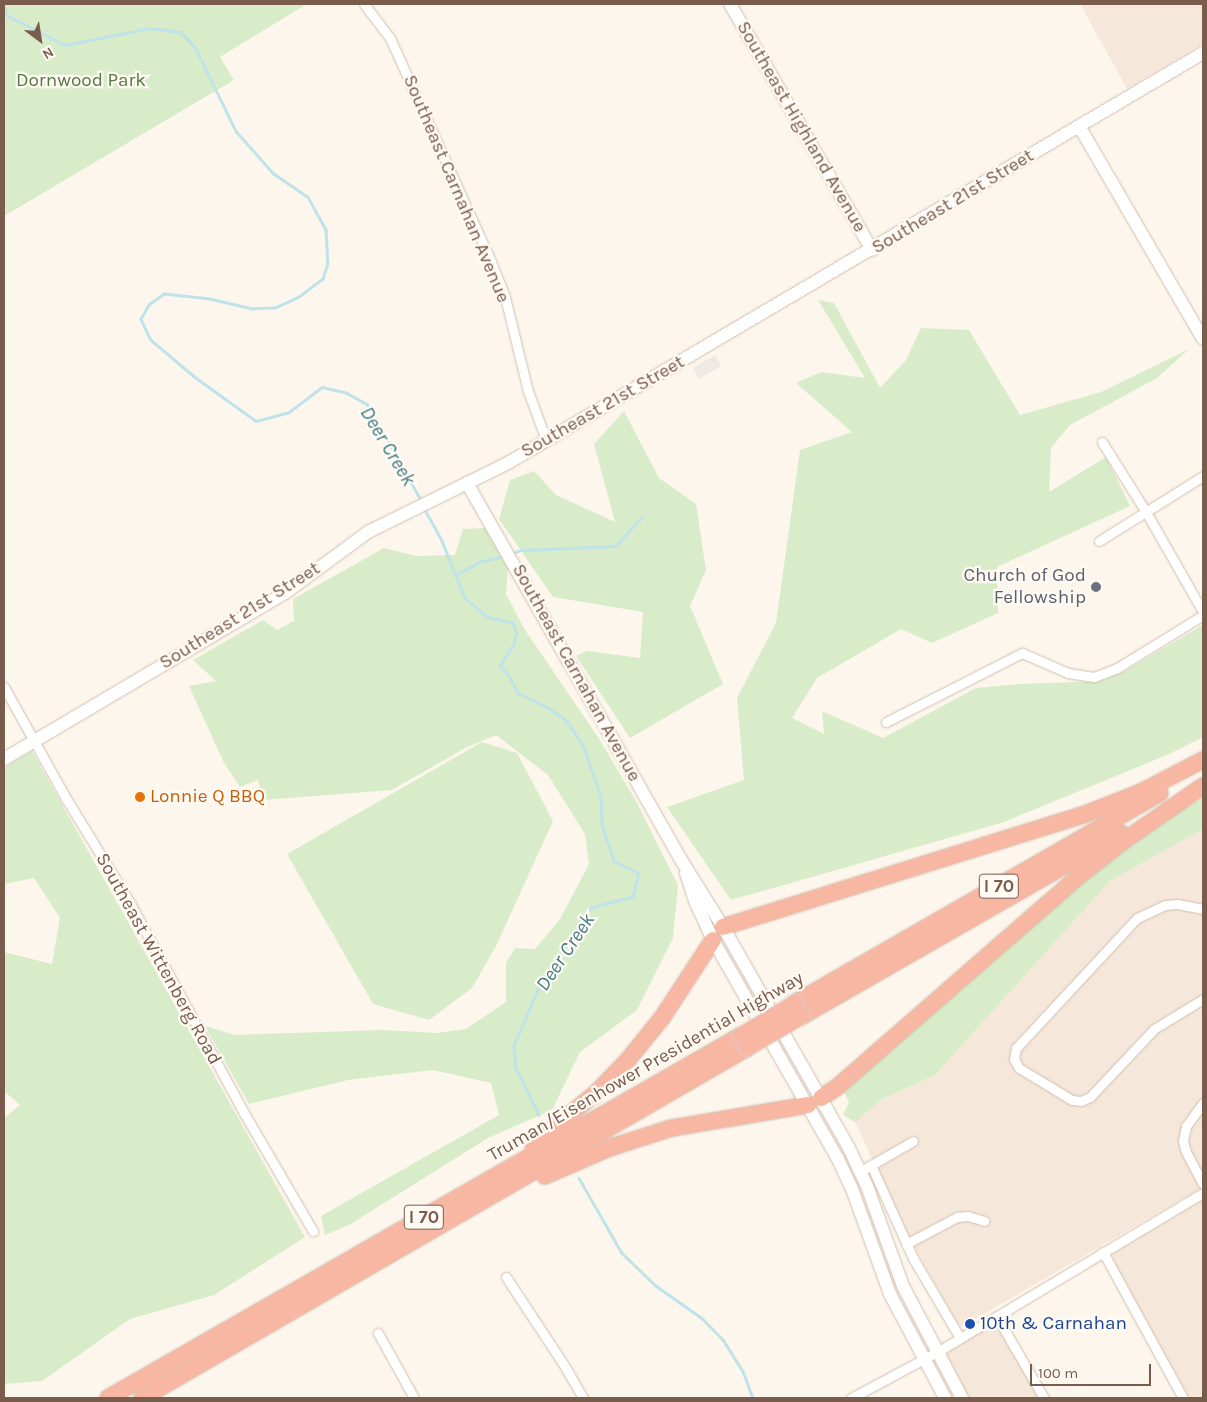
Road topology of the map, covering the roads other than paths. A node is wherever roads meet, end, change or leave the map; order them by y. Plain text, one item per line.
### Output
1 (364, 4) edge
2 (730, 4) edge
3 (1203, 53) edge
4 (1079, 126) junction
5 (872, 250) junction
6 (1203, 339) edge
7 (546, 440) junction
8 (1102, 442) dead end
9 (1203, 476) edge
10 (467, 483) junction
11 (1146, 512) junction
12 (1099, 541) dead end
13 (1203, 614) edge
14 (4, 687) edge
15 (886, 722) dead end
16 (34, 741) junction
17 (4, 759) edge
18 (1203, 760) edge
19 (1203, 769) edge
20 (1203, 785) edge
21 (683, 864) junction
22 (1203, 909) edge
23 (724, 926) junction
24 (713, 940) junction
25 (1203, 1000) edge
26 (799, 1010) junction
27 (744, 1042) junction
28 (815, 1101) junction
29 (1203, 1103) edge
30 (913, 1141) dead end
31 (865, 1168) junction
32 (1203, 1184) edge
33 (1203, 1193) edge
34 (458, 1198) junction
35 (984, 1221) dead end
36 (313, 1231) dead end
37 (428, 1232) junction
38 (906, 1244) junction
39 (1103, 1252) junction
40 (506, 1277) dead end
41 (997, 1317) junction
42 (378, 1333) dead end
43 (960, 1338) junction
44 (937, 1352) junction
45 (925, 1358) junction
46 (108, 1398) edge
47 (142, 1398) edge
48 (414, 1398) edge
49 (583, 1398) edge
50 (851, 1398) edge
51 (946, 1398) edge
52 (962, 1398) edge
53 (1044, 1398) edge
54 (1183, 1398) edge

1 - 7 street, Southeast Carnahan Avenue
2 - 5 street, Southeast Highland Avenue
3 - 4 street, Southeast 21st Street
4 - 5 street, Southeast 21st Street
4 - 6 street
5 - 7 street, Southeast 21st Street
7 - 10 street, Southeast 21st Street
8 - 11 street
9 - 11 street
10 - 16 street, Southeast 21st Street
10 - 21 street, Southeast Carnahan Avenue
11 - 12 street
11 - 13 street
13 - 15 street
14 - 16 street, Southeast Wittenberg Road
16 - 17 street, Southeast 21st Street
16 - 36 street, Southeast Wittenberg Road
18 - 23 highway
19 - 26 highway, Truman/Eisenhower Presidential Highway / I 70
20 - 26 highway, Truman/Eisenhower Presidential Highway / I 70
20 - 28 highway
21 - 23 street, Southeast Carnahan Avenue
21 - 24 street, Southeast Carnahan Avenue
22 - 25 street
23 - 24 street
23 - 28 street, Southeast Carnahan Avenue
24 - 28 street, Southeast Carnahan Avenue
24 - 34 highway
26 - 27 highway, Truman/Eisenhower Presidential Highway / I 70, bridge
27 - 34 highway, Truman/Eisenhower Presidential Highway / I 70
27 - 37 highway, Truman/Eisenhower Presidential Highway / I 70
28 - 31 street
28 - 37 highway
28 - 45 street
29 - 32 street
30 - 31 street
31 - 38 street
31 - 44 street
33 - 39 street
34 - 46 highway, Truman/Eisenhower Presidential Highway / I 70
35 - 38 street
37 - 47 highway, Truman/Eisenhower Presidential Highway / I 70
38 - 43 street
39 - 41 street
39 - 54 street
40 - 49 street
41 - 43 street
41 - 53 street
42 - 48 street
43 - 44 street
44 - 45 street
44 - 52 street
45 - 50 street
45 - 51 street

